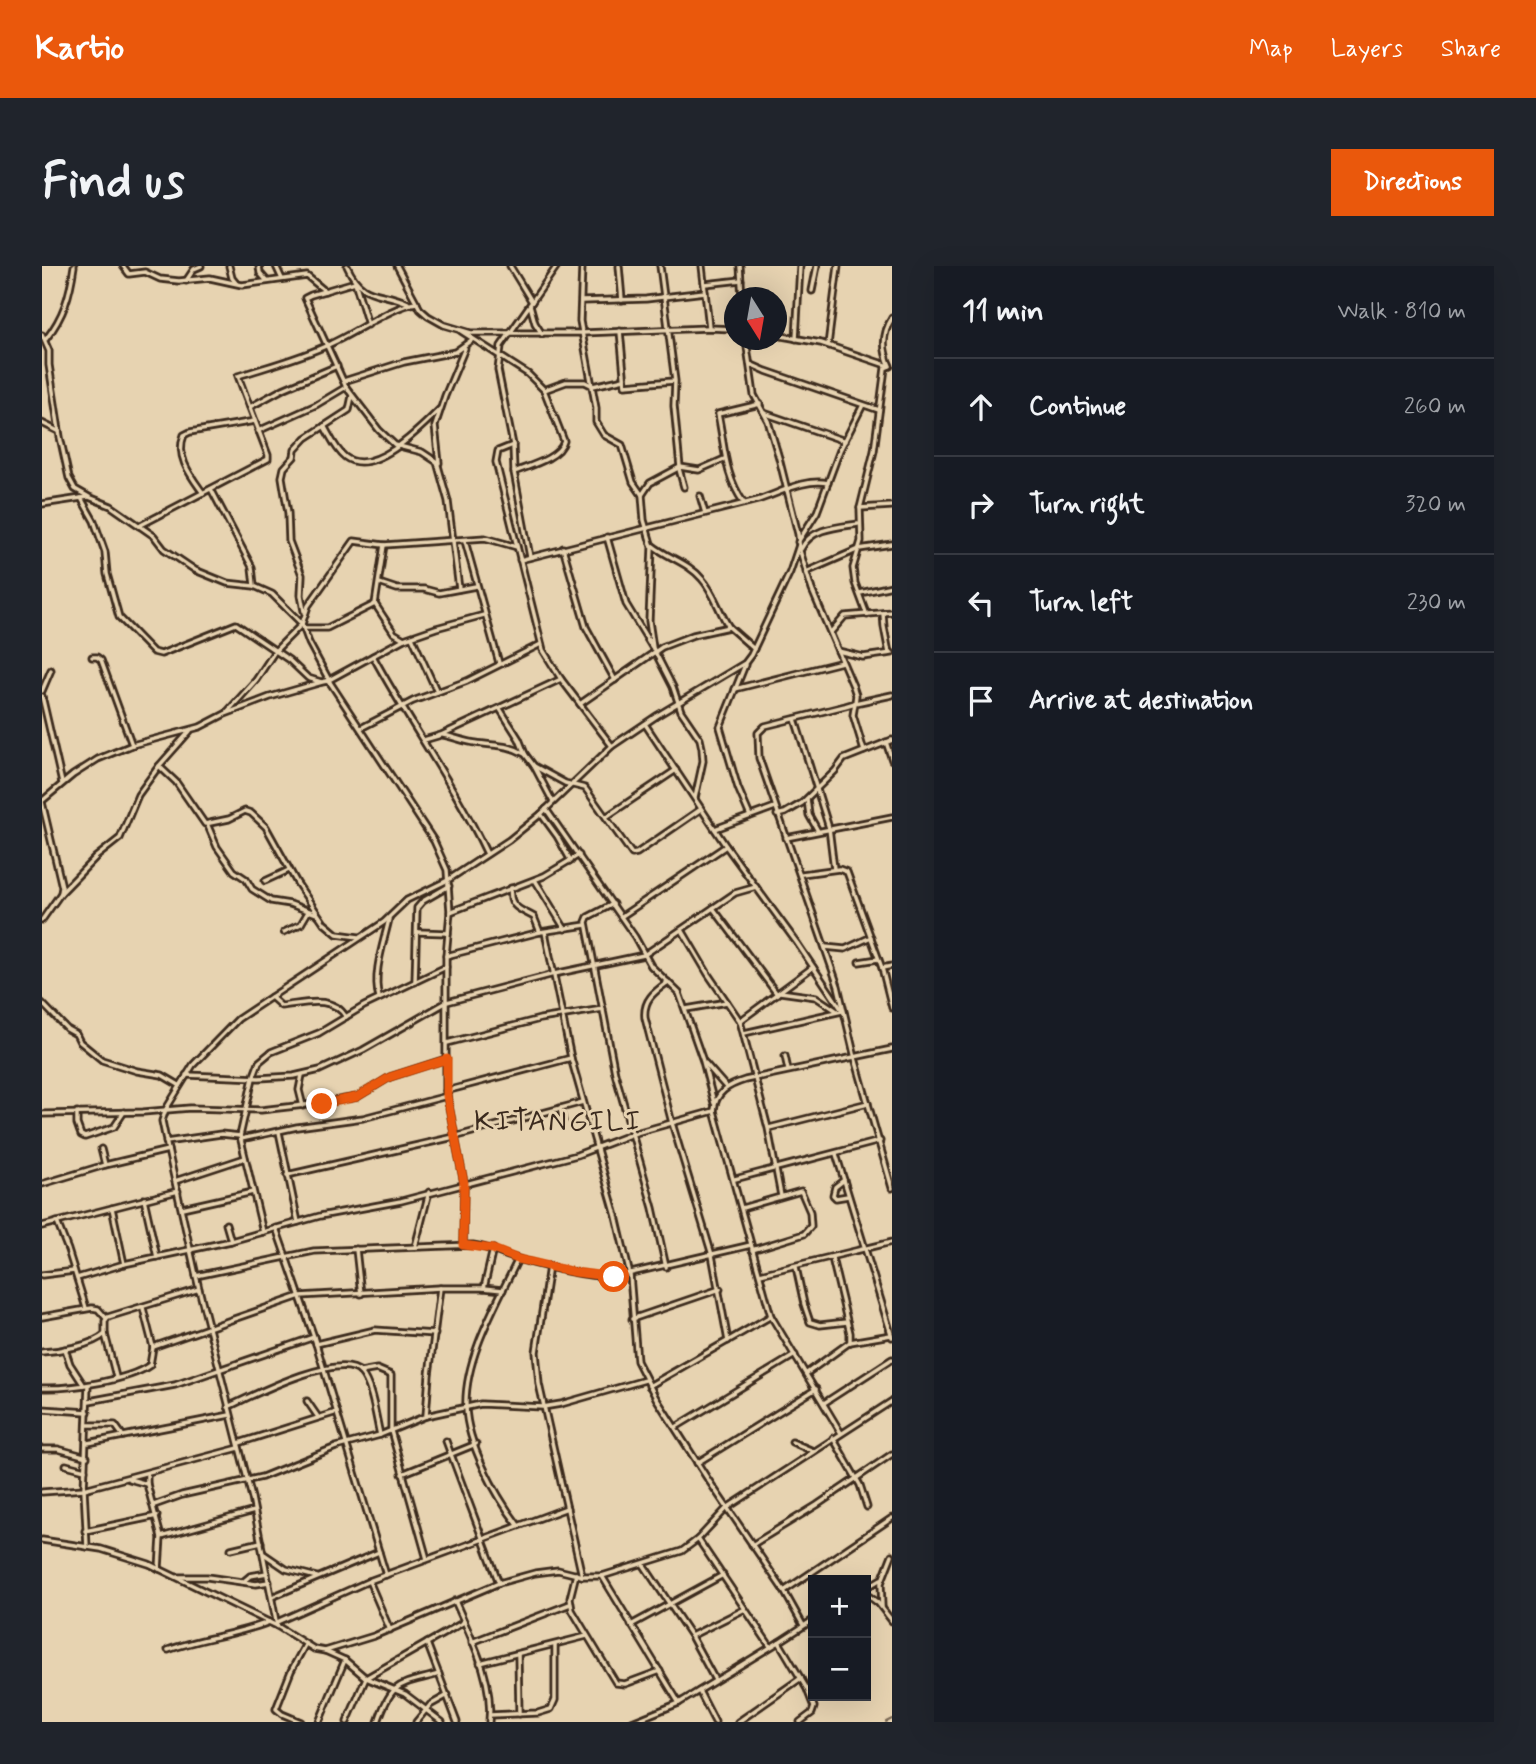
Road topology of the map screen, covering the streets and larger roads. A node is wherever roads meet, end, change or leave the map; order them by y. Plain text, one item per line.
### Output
1 (74, 266) edge
2 (123, 266) edge
3 (201, 266) edge
4 (259, 266) edge
5 (276, 266) edge
6 (347, 266) edge
7 (397, 266) edge
8 (510, 266) edge
9 (557, 266) edge
10 (582, 266) edge
11 (619, 266) edge
12 (660, 266) edge
13 (702, 266) edge
14 (740, 266) edge
15 (800, 266) edge
16 (817, 266) edge
17 (838, 266) edge
18 (228, 267) edge
19 (282, 279) junction
20 (741, 280) junction
21 (186, 281) junction
22 (267, 281) junction
23 (355, 282) junction
24 (238, 284) junction
25 (705, 284) junction
26 (741, 287) edge
27 (324, 291) junction
28 (812, 291) dead end
29 (705, 292) junction
30 (664, 298) junction
31 (622, 300) junction
32 (582, 301) junction
33 (408, 303) junction
34 (417, 303) junction
35 (531, 304) junction
36 (892, 318) edge
37 (368, 325) junction
38 (709, 328) junction
39 (724, 329) edge
40 (459, 330) junction
41 (620, 331) junction
42 (668, 331) junction
43 (510, 333) junction
44 (582, 333) junction
45 (478, 334) junction
46 (542, 334) junction
47 (42, 335) edge
48 (787, 337) edge
49 (473, 338) junction
50 (796, 339) junction
51 (46, 340) junction
52 (828, 345) junction
53 (328, 346) junction
54 (466, 346) junction
55 (748, 350) edge
56 (498, 356) junction
57 (750, 363) junction
58 (337, 366) junction
59 (891, 366) edge
60 (624, 379) junction
61 (344, 381) junction
62 (675, 382) junction
63 (593, 386) junction
64 (346, 387) junction
65 (544, 390) junction
66 (352, 394) junction
67 (760, 404) junction
68 (863, 405) junction
69 (250, 408) junction
70 (440, 409) junction
71 (878, 410) junction
72 (764, 413) junction
73 (255, 421) junction
74 (42, 423) edge
75 (324, 426) junction
76 (258, 431) junction
77 (60, 432) junction
78 (845, 441) junction
79 (513, 445) junction
80 (398, 447) junction
81 (724, 459) junction
82 (439, 465) junction
83 (680, 468) junction
84 (514, 472) junction
85 (828, 483) junction
86 (684, 487) dead end
87 (211, 489) junction
88 (787, 489) junction
89 (203, 493) junction
90 (642, 495) junction
91 (700, 496) dead end
92 (89, 497) junction
93 (80, 498) junction
94 (744, 503) junction
95 (42, 504) edge
96 (892, 506) edge
97 (860, 508) junction
98 (705, 513) junction
99 (859, 524) junction
100 (139, 526) junction
101 (646, 528) junction
102 (607, 537) junction
103 (452, 541) junction
104 (466, 541) junction
105 (799, 543) junction
106 (892, 544) edge
107 (384, 545) junction
108 (652, 545) junction
109 (517, 547) junction
110 (563, 548) junction
111 (859, 549) junction
112 (800, 551) junction
113 (530, 556) junction
114 (520, 560) junction
115 (806, 572) junction
116 (379, 583) junction
117 (254, 586) junction
118 (477, 586) junction
119 (892, 586) edge
120 (459, 589) junction
121 (859, 593) junction
122 (375, 604) junction
123 (892, 612) edge
124 (305, 613) junction
125 (884, 613) junction
126 (484, 615) junction
127 (867, 615) junction
128 (303, 626) junction
129 (729, 627) junction
130 (831, 633) junction
131 (411, 637) junction
132 (404, 639) junction
133 (541, 644) junction
134 (754, 649) junction
135 (654, 650) junction
136 (275, 651) junction
137 (838, 651) junction
138 (890, 653) edge
139 (373, 656) junction
140 (92, 657) dead end
141 (842, 662) junction
142 (499, 663) junction
143 (745, 663) junction
144 (51, 670) dead end
145 (561, 680) junction
146 (615, 680) junction
147 (321, 682) junction
148 (330, 682) junction
149 (735, 689) junction
150 (437, 692) junction
151 (42, 693) edge
152 (892, 695) edge
153 (677, 703) junction
154 (855, 703) junction
155 (580, 704) junction
156 (402, 707) junction
157 (499, 709) junction
158 (225, 713) junction
159 (795, 719) junction
160 (646, 724) junction
161 (361, 728) junction
162 (192, 730) junction
163 (441, 735) junction
164 (424, 740) junction
165 (892, 740) edge
166 (886, 742) junction
167 (132, 745) junction
168 (612, 746) junction
169 (864, 751) junction
170 (526, 754) junction
171 (892, 760) edge
172 (159, 766) junction
173 (534, 766) junction
174 (676, 770) junction
175 (62, 783) junction
176 (570, 784) junction
177 (817, 789) junction
178 (695, 799) junction
179 (807, 799) junction
180 (42, 801) edge
181 (553, 802) junction
182 (775, 807) junction
183 (546, 809) junction
184 (702, 809) junction
185 (541, 814) junction
186 (777, 814) junction
187 (750, 816) junction
188 (606, 817) junction
189 (892, 817) edge
190 (208, 825) junction
191 (829, 828) junction
192 (715, 829) junction
193 (818, 831) junction
194 (786, 838) junction
195 (726, 846) junction
196 (487, 853) junction
197 (579, 855) junction
198 (571, 861) junction
199 (834, 869) junction
200 (289, 870) junction
201 (801, 875) junction
202 (448, 880) junction
203 (535, 880) junction
204 (265, 881) dead end
205 (449, 885) junction
206 (756, 887) junction
207 (510, 888) junction
208 (61, 893) junction
209 (613, 904) junction
210 (713, 908) junction
211 (308, 912) junction
212 (450, 912) junction
213 (318, 915) junction
214 (622, 916) junction
215 (389, 917) junction
216 (42, 920) edge
217 (586, 925) junction
218 (565, 929) junction
219 (682, 930) junction
220 (284, 932) dead end
221 (417, 932) junction
222 (543, 932) junction
223 (448, 933) junction
224 (361, 937) junction
225 (871, 937) junction
226 (825, 947) junction
227 (644, 955) junction
228 (446, 956) junction
229 (878, 959) junction
230 (859, 962) dead end
231 (596, 965) junction
232 (892, 965) edge
233 (446, 967) junction
234 (813, 967) junction
235 (882, 968) junction
236 (554, 974) junction
237 (415, 982) junction
238 (668, 982) junction
239 (779, 993) junction
240 (271, 997) junction
241 (379, 998) junction
242 (447, 1002) junction
243 (727, 1002) junction
244 (42, 1003) edge
245 (892, 1005) edge
246 (603, 1009) junction
247 (686, 1009) junction
248 (841, 1012) junction
249 (562, 1014) junction
250 (346, 1017) junction
251 (740, 1021) junction
252 (744, 1033) junction
253 (447, 1043) junction
254 (892, 1049) edge
255 (785, 1056) dead end
256 (571, 1058) junction
257 (855, 1058) junction
258 (447, 1059) junction
259 (703, 1061) junction
260 (788, 1070) junction
261 (185, 1075) junction
262 (302, 1075) junction
263 (253, 1078) junction
264 (753, 1078) junction
265 (179, 1085) junction
266 (726, 1087) junction
267 (447, 1094) junction
268 (583, 1102) junction
269 (868, 1102) junction
270 (714, 1104) junction
271 (303, 1106) junction
272 (245, 1108) junction
273 (560, 1108) junction
274 (166, 1109) junction
275 (714, 1111) junction
276 (77, 1112) junction
277 (124, 1112) junction
278 (42, 1114) edge
279 (564, 1121) dead end
280 (672, 1123) junction
281 (768, 1128) junction
282 (279, 1131) junction
283 (632, 1135) junction
284 (454, 1137) junction
285 (240, 1138) junction
286 (880, 1141) junction
287 (166, 1142) junction
288 (596, 1148) junction
289 (102, 1149) dead end
290 (168, 1150) junction
291 (836, 1154) junction
292 (244, 1158) junction
293 (105, 1165) junction
294 (776, 1168) junction
295 (287, 1175) junction
296 (735, 1180) junction
297 (844, 1180) junction
298 (175, 1181) junction
299 (464, 1183) junction
300 (42, 1184) edge
301 (892, 1188) edge
302 (178, 1191) junction
303 (253, 1192) junction
304 (429, 1192) junction
305 (781, 1196) junction
306 (848, 1196) junction
307 (144, 1199) junction
308 (112, 1208) junction
309 (182, 1208) junction
310 (742, 1208) junction
311 (57, 1222) junction
312 (298, 1222) junction
313 (226, 1224) dead end
314 (42, 1226) edge
315 (276, 1228) junction
316 (263, 1232) junction
317 (231, 1241) junction
318 (892, 1242) edge
319 (463, 1245) junction
320 (415, 1247) junction
321 (752, 1247) junction
322 (356, 1249) junction
323 (493, 1249) junction
324 (866, 1249) junction
325 (191, 1251) junction
326 (712, 1255) junction
327 (284, 1256) junction
328 (157, 1257) junction
329 (832, 1258) junction
330 (518, 1259) junction
331 (124, 1264) junction
332 (549, 1266) junction
333 (666, 1266) junction
334 (796, 1267) junction
335 (74, 1271) junction
336 (760, 1274) junction
337 (42, 1275) edge
338 (630, 1275) junction
339 (196, 1276) junction
340 (77, 1278) junction
341 (440, 1288) junction
342 (484, 1288) junction
343 (199, 1289) junction
344 (720, 1289) junction
345 (503, 1290) junction
346 (361, 1294) junction
347 (300, 1296) junction
348 (86, 1308) junction
349 (143, 1308) junction
350 (771, 1316) junction
351 (42, 1317) edge
352 (106, 1318) junction
353 (632, 1319) junction
354 (847, 1322) junction
355 (210, 1329) junction
356 (104, 1334) junction
357 (435, 1334) junction
358 (891, 1336) edge
359 (314, 1337) junction
360 (728, 1341) junction
361 (850, 1342) junction
362 (316, 1344) junction
363 (153, 1347) junction
364 (65, 1349) junction
365 (42, 1352) edge
366 (795, 1355) junction
367 (892, 1359) edge
368 (323, 1369) junction
369 (220, 1371) junction
370 (360, 1372) junction
371 (807, 1373) junction
372 (116, 1377) junction
373 (645, 1380) junction
374 (86, 1384) junction
375 (649, 1386) junction
376 (42, 1388) edge
377 (816, 1389) junction
378 (89, 1401) junction
379 (307, 1401) dead end
380 (892, 1401) edge
381 (824, 1403) junction
382 (466, 1406) junction
383 (228, 1407) junction
384 (544, 1407) junction
385 (42, 1409) edge
386 (88, 1412) junction
387 (337, 1412) junction
388 (230, 1415) junction
389 (426, 1416) junction
390 (318, 1418) junction
391 (88, 1425) junction
392 (676, 1427) junction
393 (391, 1431) junction
394 (842, 1433) junction
395 (380, 1435) junction
396 (123, 1436) junction
397 (833, 1438) junction
398 (446, 1441) dead end
399 (792, 1442) dead end
400 (87, 1443) junction
401 (346, 1444) junction
402 (476, 1444) junction
403 (238, 1446) junction
404 (42, 1449) edge
405 (813, 1451) junction
406 (892, 1454) edge
407 (449, 1455) junction
408 (87, 1457) junction
409 (697, 1463) junction
410 (65, 1465) dead end
411 (85, 1470) junction
412 (147, 1474) junction
413 (402, 1474) junction
414 (125, 1478) junction
415 (856, 1478) junction
416 (247, 1481) junction
417 (147, 1485) junction
418 (84, 1489) junction
419 (42, 1492) edge
420 (154, 1505) junction
421 (867, 1507) dead end
422 (567, 1508) junction
423 (727, 1508) junction
424 (254, 1511) junction
425 (157, 1516) junction
426 (892, 1518) edge
427 (518, 1525) junction
428 (85, 1531) junction
429 (161, 1537) junction
430 (482, 1539) junction
431 (698, 1539) junction
432 (42, 1540) edge
433 (261, 1542) junction
434 (752, 1545) junction
435 (87, 1547) junction
436 (231, 1549) dead end
437 (379, 1552) junction
438 (264, 1554) junction
439 (892, 1555) edge
440 (427, 1559) junction
441 (643, 1564) junction
442 (159, 1569) junction
443 (267, 1573) junction
444 (576, 1574) junction
445 (386, 1575) junction
446 (582, 1576) junction
447 (602, 1576) junction
448 (723, 1576) junction
449 (177, 1577) junction
450 (319, 1577) junction
451 (883, 1578) junction
452 (244, 1581) junction
453 (369, 1581) junction
454 (269, 1582) junction
455 (499, 1583) junction
456 (871, 1585) edge
457 (784, 1591) junction
458 (871, 1596) edge
459 (272, 1597) junction
460 (455, 1601) junction
461 (570, 1604) junction
462 (670, 1604) junction
463 (882, 1607) junction
464 (745, 1609) junction
465 (892, 1621) edge
466 (269, 1622) junction
467 (464, 1622) junction
468 (808, 1622) edge
469 (277, 1624) junction
470 (631, 1625) junction
471 (803, 1625) junction
472 (390, 1630) junction
473 (587, 1636) junction
474 (691, 1636) junction
475 (472, 1642) junction
476 (779, 1642) junction
477 (427, 1643) junction
478 (305, 1645) junction
479 (555, 1645) junction
480 (770, 1646) junction
481 (168, 1650) dead end
482 (325, 1651) junction
483 (518, 1654) junction
484 (345, 1660) junction
485 (480, 1663) junction
486 (660, 1671) junction
487 (439, 1674) junction
488 (366, 1678) junction
489 (801, 1678) junction
490 (715, 1680) junction
491 (393, 1689) junction
492 (699, 1691) junction
493 (448, 1695) junction
494 (679, 1703) junction
495 (424, 1710) junction
496 (519, 1714) junction
497 (490, 1715) junction
498 (301, 1722) edge
499 (319, 1722) edge
500 (346, 1722) edge
501 (378, 1722) edge
502 (416, 1722) edge
503 (442, 1722) edge
504 (457, 1722) edge
505 (489, 1722) edge
506 (632, 1722) edge
507 (715, 1722) edge
508 (738, 1722) edge
509 (800, 1722) edge

1 - 51 street
2 - 21 street
3 - 21 street
4 - 22 street
5 - 19 street
6 - 23 street
7 - 34 street
8 - 35 street
9 - 35 street
10 - 32 street
11 - 31 street
12 - 30 street
13 - 25 street
14 - 20 street
15 - 50 street
16 - 28 street
17 - 52 street
18 - 24 street
19 - 22 street
19 - 27 street
20 - 25 street
20 - 26 street
21 - 24 street
22 - 24 street
23 - 27 street
23 - 33 street
23 - 37 street
25 - 29 street
27 - 53 street
29 - 30 street
29 - 38 street
30 - 31 street
30 - 42 street
31 - 32 street
32 - 44 street
33 - 34 street
33 - 37 street
34 - 40 street
35 - 43 street
35 - 46 street
36 - 59 street
37 - 53 street
38 - 39 street
38 - 42 street
40 - 45 street
40 - 49 street
41 - 42 street
41 - 44 street
41 - 60 street
42 - 62 street
43 - 45 street
43 - 46 street
43 - 56 street
44 - 46 street
44 - 63 street
45 - 49 street
47 - 51 street
48 - 50 street
49 - 54 street
49 - 56 street
50 - 52 street
51 - 77 street
52 - 59 street
53 - 58 street
53 - 69 street
54 - 61 street
54 - 70 street
55 - 57 street
56 - 65 street
56 - 79 street
57 - 67 street
57 - 68 street
58 - 61 street
58 - 69 street
59 - 71 street
60 - 62 street
60 - 63 street
61 - 64 street
62 - 83 street
63 - 65 street
63 - 90 street
64 - 66 street
64 - 76 street
65 - 84 street
66 - 75 street
66 - 80 street
67 - 72 street
67 - 81 street
68 - 71 street
68 - 78 street
69 - 73 street
70 - 80 street
70 - 82 street
71 - 97 street
72 - 78 street
72 - 88 street
73 - 76 street
73 - 89 street
74 - 77 street
75 - 80 street
75 - 124 street
76 - 87 street
77 - 92 street
78 - 85 street
79 - 84 street
79 - 109 street
80 - 82 street
81 - 83 street
81 - 94 street
82 - 103 street
83 - 86 street
83 - 90 street
84 - 113 street
85 - 88 street
85 - 105 street
87 - 89 street
87 - 117 street
88 - 94 street
88 - 105 street
89 - 100 street
90 - 101 street
91 - 98 street
92 - 93 street
92 - 100 street
93 - 95 street
93 - 136 street
94 - 98 street
96 - 97 street
97 - 99 street
98 - 101 street
99 - 111 street
99 - 112 street
100 - 117 street
101 - 102 street
101 - 108 street
102 - 110 street
102 - 135 street
103 - 104 street
103 - 107 street
103 - 120 street
104 - 109 street
104 - 118 street
105 - 112 street
105 - 134 street
106 - 111 street
107 - 116 street
107 - 124 street
108 - 129 street
108 - 135 street
109 - 114 street
110 - 113 street
110 - 146 street
111 - 115 street
111 - 121 street
112 - 115 street
113 - 114 street
114 - 133 street
115 - 130 street
116 - 120 street
116 - 122 street
117 - 128 street
118 - 120 street
118 - 126 street
119 - 121 street
121 - 127 street
122 - 128 street
122 - 132 street
123 - 125 street
124 - 128 street
125 - 127 street
125 - 138 street
126 - 131 street
126 - 142 street
127 - 130 street
128 - 136 street
128 - 148 street
129 - 134 street
129 - 135 street
130 - 137 street
131 - 132 street
131 - 150 street
132 - 139 street
133 - 142 street
133 - 145 street
134 - 143 street
135 - 146 street
135 - 153 street
136 - 147 street
136 - 158 street
137 - 138 street
137 - 141 street
139 - 148 street
139 - 156 street
140 - 167 street
141 - 149 street
141 - 154 street
142 - 150 street
143 - 149 street
143 - 153 street
144 - 151 street
145 - 155 street
145 - 157 street
146 - 155 street
147 - 148 street
147 - 158 street
148 - 161 street
149 - 187 street
150 - 156 street
151 - 175 street
152 - 154 street
153 - 160 street
153 - 178 street
154 - 159 street
154 - 169 street
155 - 168 street
156 - 161 street
156 - 164 street
157 - 163 street
157 - 170 street
158 - 162 street
159 - 177 street
159 - 182 street
160 - 168 street
160 - 174 street
161 - 202 street
162 - 167 street
162 - 172 street
163 - 164 street
163 - 170 street
164 - 196 street
165 - 166 street
166 - 169 street
166 - 171 street
167 - 175 street
168 - 176 street
169 - 177 street
170 - 173 street
172 - 190 street
172 - 208 street
173 - 176 street
173 - 181 street
174 - 178 street
174 - 188 street
175 - 180 street
176 - 181 street
176 - 188 street
177 - 179 street
177 - 191 street
178 - 184 street
179 - 186 street
179 - 193 street
180 - 208 street
181 - 183 street
182 - 186 street
182 - 187 street
183 - 185 street
183 - 197 street
184 - 188 street
184 - 192 street
185 - 196 street
185 - 198 street
186 - 194 street
187 - 192 street
189 - 191 street
190 - 200 street
190 - 211 street
191 - 193 street
191 - 199 street
192 - 195 street
193 - 194 street
194 - 201 street
195 - 206 street
195 - 214 street
196 - 202 street
197 - 198 street
197 - 209 street
198 - 203 street
199 - 201 street
199 - 225 street
200 - 204 street
200 - 213 street
201 - 226 street
202 - 205 street
202 - 215 street
203 - 207 street
203 - 218 street
205 - 212 street
205 - 221 street
206 - 210 street
206 - 234 street
207 - 212 street
207 - 222 street
208 - 216 street
209 - 214 street
209 - 217 street
210 - 219 street
210 - 239 street
211 - 213 street
211 - 220 street
212 - 223 street
213 - 224 street
214 - 227 street
215 - 224 street
215 - 241 street
217 - 218 street
217 - 231 street
218 - 222 street
219 - 227 street
219 - 243 street
221 - 223 street
221 - 237 street
222 - 228 street
222 - 236 street
223 - 228 street
224 - 240 street
225 - 226 street
225 - 229 street
226 - 248 street
227 - 231 street
227 - 238 street
228 - 233 street
229 - 230 street
229 - 235 street
231 - 236 street
231 - 246 street
232 - 235 street
233 - 237 street
233 - 242 street
234 - 239 street
234 - 248 street
235 - 245 street
236 - 242 street
236 - 249 street
237 - 241 street
238 - 247 street
238 - 280 street
239 - 248 street
239 - 251 street
240 - 250 street
240 - 261 street
241 - 250 street
242 - 253 street
242 - 262 street
243 - 247 street
243 - 251 street
244 - 265 street
246 - 249 street
246 - 283 street
247 - 259 street
248 - 252 street
248 - 257 street
249 - 253 street
249 - 256 street
250 - 263 street
251 - 252 street
252 - 264 street
253 - 258 street
254 - 257 street
255 - 260 street
256 - 267 street
256 - 268 street
257 - 260 street
257 - 269 street
258 - 267 street
258 - 271 street
259 - 266 street
259 - 270 street
260 - 264 street
261 - 263 street
261 - 265 street
262 - 263 street
262 - 271 street
263 - 272 street
264 - 266 street
264 - 281 street
265 - 274 street
266 - 270 street
267 - 282 street
267 - 284 street
268 - 273 street
268 - 288 street
269 - 281 street
269 - 286 street
270 - 275 street
271 - 272 street
272 - 274 street
272 - 285 street
273 - 279 street
273 - 284 street
274 - 277 street
274 - 287 street
275 - 280 street
275 - 296 street
276 - 277 street
276 - 277 street
276 - 278 street
280 - 283 street
280 - 326 street
281 - 294 street
282 - 285 street
282 - 295 street
283 - 288 street
283 - 333 street
284 - 295 street
284 - 299 street
285 - 287 street
285 - 292 street
286 - 291 street
286 - 301 street
287 - 290 street
288 - 299 street
288 - 338 street
289 - 293 street
290 - 293 street
290 - 298 street
291 - 294 street
291 - 297 street
292 - 298 street
292 - 303 street
293 - 300 street
294 - 296 street
294 - 305 street
295 - 312 street
296 - 310 street
297 - 306 street
297 - 306 street
298 - 302 street
299 - 304 street
299 - 319 street
302 - 307 street
302 - 309 street
303 - 309 street
303 - 316 street
304 - 312 street
304 - 320 street
305 - 310 street
305 - 321 street
306 - 324 street
307 - 308 street
307 - 328 street
308 - 311 street
308 - 331 street
309 - 325 street
310 - 321 street
311 - 314 street
311 - 335 street
312 - 315 street
313 - 317 street
315 - 316 street
315 - 327 street
316 - 317 street
317 - 325 street
318 - 324 street
319 - 320 street
319 - 323 street
320 - 322 street
321 - 326 street
321 - 336 street
322 - 327 street
322 - 346 street
323 - 330 street
323 - 342 street
324 - 329 street
324 - 358 street
325 - 328 street
325 - 339 street
326 - 333 street
326 - 344 street
327 - 339 street
327 - 347 street
328 - 331 street
329 - 334 street
329 - 354 street
330 - 332 street
330 - 345 street
331 - 340 street
332 - 338 street
332 - 384 street
333 - 338 street
334 - 336 street
334 - 354 street
335 - 337 street
335 - 340 street
336 - 350 street
338 - 353 street
339 - 343 street
340 - 348 street
341 - 342 street
341 - 346 street
341 - 357 street
342 - 345 street
343 - 349 street
343 - 355 street
344 - 353 street
344 - 360 street
345 - 382 street
346 - 347 street
347 - 355 street
347 - 359 street
348 - 351 street
348 - 352 street
349 - 352 street
349 - 363 street
350 - 360 street
350 - 366 street
352 - 356 street
353 - 373 street
354 - 361 street
355 - 363 street
355 - 369 street
356 - 364 street
356 - 372 street
357 - 362 street
357 - 389 street
358 - 361 street
359 - 362 street
359 - 369 street
360 - 375 street
361 - 371 street
362 - 368 street
363 - 372 street
364 - 365 street
364 - 374 street
366 - 371 street
366 - 392 street
367 - 381 street
368 - 370 street
368 - 383 street
368 - 387 street
369 - 378 street
369 - 383 street
370 - 393 street
370 - 395 street
371 - 377 street
372 - 374 street
373 - 375 street
373 - 384 street
374 - 376 street
374 - 378 street
375 - 392 street
377 - 381 street
377 - 409 street
378 - 386 street
379 - 390 street
380 - 394 street
381 - 394 street
382 - 384 street
382 - 389 street
382 - 402 street
383 - 388 street
384 - 422 street
385 - 386 street
386 - 391 street
387 - 390 street
387 - 401 street
388 - 396 street
388 - 403 street
389 - 393 street
390 - 403 street
391 - 396 street
391 - 400 street
392 - 409 street
393 - 395 street
393 - 413 street
394 - 397 street
395 - 401 street
396 - 400 street
397 - 405 street
397 - 415 street
398 - 407 street
399 - 405 street
400 - 408 street
401 - 416 street
401 - 437 street
402 - 407 street
402 - 427 street
403 - 412 street
403 - 416 street
404 - 408 street
405 - 423 street
406 - 415 street
407 - 413 street
407 - 430 street
408 - 411 street
409 - 423 street
410 - 411 street
411 - 418 street
412 - 414 street
412 - 417 street
413 - 440 street
414 - 417 street
414 - 418 street
415 - 421 street
415 - 434 street
416 - 420 street
416 - 424 street
417 - 420 street
418 - 419 street
418 - 428 street
420 - 425 street
422 - 427 street
422 - 446 street
423 - 431 street
423 - 434 street
424 - 429 street
424 - 433 street
425 - 428 street
425 - 429 street
426 - 457 street
427 - 430 street
428 - 435 street
429 - 442 street
430 - 440 street
430 - 455 street
431 - 441 street
431 - 448 street
432 - 435 street
433 - 436 street
433 - 438 street
434 - 457 street
435 - 442 street
437 - 445 street
437 - 450 street
438 - 443 street
438 - 450 street
439 - 451 street
440 - 445 street
441 - 447 street
441 - 462 street
442 - 449 street
443 - 452 street
443 - 454 street
444 - 446 street
444 - 455 street
444 - 461 street
445 - 453 street
446 - 447 street
447 - 470 street
448 - 462 street
448 - 464 street
449 - 452 street
449 - 466 street
450 - 459 street
451 - 456 street
451 - 463 street
452 - 454 street
453 - 469 street
453 - 472 street
454 - 459 street
455 - 460 street
457 - 471 street
458 - 463 street
459 - 469 street
460 - 467 street
460 - 472 street
461 - 473 street
461 - 475 street
462 - 470 street
462 - 474 street
463 - 465 street
464 - 474 street
464 - 480 street
466 - 469 street
466 - 481 street
467 - 475 street
467 - 477 street
468 - 471 street
469 - 478 street
470 - 486 street
471 - 476 street
472 - 482 street
473 - 479 street
473 - 486 street
474 - 490 street
475 - 485 street
476 - 480 street
476 - 489 street
477 - 487 street
477 - 488 street
478 - 482 street
478 - 498 street
479 - 483 street
479 - 496 street
480 - 490 street
482 - 484 street
483 - 485 street
483 - 496 street
484 - 488 street
484 - 499 street
485 - 497 street
486 - 494 street
487 - 491 street
487 - 493 street
488 - 491 street
488 - 500 street
489 - 508 street
489 - 509 street
490 - 492 street
491 - 495 street
491 - 501 street
492 - 494 street
492 - 507 street
493 - 495 street
493 - 504 street
494 - 506 street
495 - 502 street
495 - 503 street
496 - 497 street
497 - 505 street

